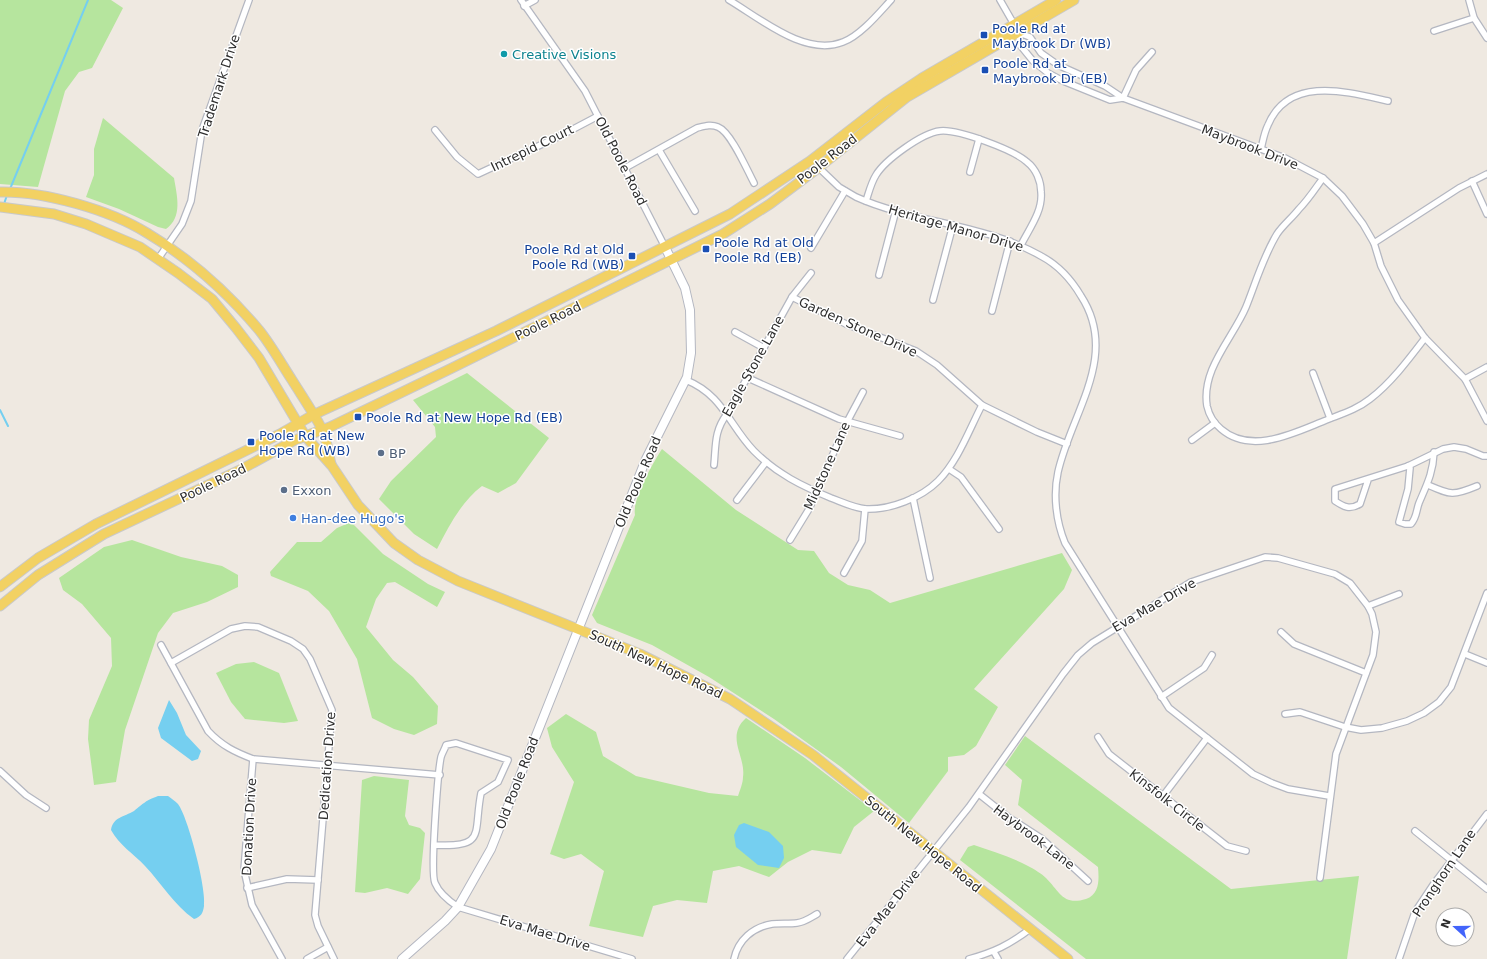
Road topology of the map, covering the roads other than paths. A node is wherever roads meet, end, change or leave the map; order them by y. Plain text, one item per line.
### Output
1 (249, 0) edge
2 (521, 0) edge
3 (536, 0) edge
4 (729, 0) edge
5 (891, 0) edge
6 (1000, 0) edge
7 (1056, 0) edge
8 (1074, 0) edge
9 (1469, 0) edge
10 (524, 6) junction
11 (1474, 18) junction
12 (1014, 24) junction
13 (1434, 31) dead end
14 (1019, 33) junction
15 (1487, 38) edge
16 (1152, 52) dead end
17 (1123, 98) junction
18 (1388, 101) dead end
19 (598, 116) junction
20 (435, 130) dead end
21 (979, 139) junction
22 (1261, 149) junction
23 (658, 150) junction
24 (812, 160) junction
25 (625, 168) junction
26 (818, 168) junction
27 (970, 172) dead end
28 (1487, 174) edge
29 (1323, 178) junction
30 (1472, 181) junction
31 (754, 183) dead end
32 (845, 191) junction
33 (0, 192) edge
34 (866, 201) junction
35 (0, 207) edge
36 (896, 210) junction
37 (694, 212) dead end
38 (1487, 214) edge
39 (953, 225) junction
40 (1010, 241) junction
41 (1374, 243) junction
42 (1021, 245) junction
43 (167, 246) junction
44 (666, 247) junction
45 (811, 248) dead end
46 (158, 260) junction
47 (672, 260) junction
48 (811, 273) dead end
49 (879, 275) dead end
50 (792, 297) junction
51 (933, 300) dead end
52 (992, 311) dead end
53 (735, 332) dead end
54 (1425, 338) junction
55 (764, 348) junction
56 (1487, 367) edge
57 (1313, 373) dead end
58 (748, 378) junction
59 (1466, 379) junction
60 (686, 380) junction
61 (863, 392) dead end
62 (982, 405) junction
63 (727, 414) junction
64 (313, 415) junction
65 (1330, 418) junction
66 (1487, 421) edge
67 (847, 422) junction
68 (1215, 423) junction
69 (297, 424) junction
70 (322, 430) junction
71 (900, 436) dead end
72 (306, 437) junction
73 (1192, 440) dead end
74 (1067, 444) junction
75 (1434, 452) junction
76 (1487, 456) edge
77 (766, 462) junction
78 (714, 465) dead end
79 (332, 466) junction
80 (1408, 466) junction
81 (949, 469) junction
82 (1368, 480) junction
83 (1428, 485) junction
84 (1477, 486) dead end
85 (817, 492) junction
86 (913, 498) junction
87 (737, 500) dead end
88 (865, 509) junction
89 (96, 524) junction
90 (999, 529) dead end
91 (104, 534) junction
92 (790, 540) dead end
93 (844, 573) dead end
94 (930, 578) dead end
95 (0, 587) edge
96 (1487, 593) edge
97 (1398, 594) dead end
98 (0, 606) edge
99 (1368, 606) junction
100 (1117, 626) junction
101 (578, 628) junction
102 (1282, 632) dead end
103 (161, 645) dead end
104 (1465, 654) junction
105 (1212, 656) dead end
106 (1487, 662) edge
107 (171, 663) junction
108 (1366, 673) junction
109 (1161, 697) junction
110 (1285, 714) dead end
111 (1345, 727) junction
112 (1098, 737) dead end
113 (1208, 738) junction
114 (253, 758) junction
115 (328, 765) junction
116 (0, 771) edge
117 (440, 775) junction
118 (979, 794) junction
119 (1163, 796) junction
120 (1329, 796) junction
121 (46, 808) dead end
122 (1487, 814) edge
123 (1415, 831) dead end
124 (434, 845) junction
125 (933, 851) junction
126 (1246, 851) dead end
127 (1452, 860) junction
128 (1320, 878) dead end
129 (318, 880) junction
130 (1088, 881) dead end
131 (247, 888) junction
132 (1487, 889) edge
133 (458, 907) junction
134 (817, 914) dead end
135 (1030, 929) junction
136 (328, 947) junction
137 (994, 952) junction
138 (282, 959) edge
139 (308, 959) edge
140 (334, 959) edge
141 (402, 959) edge
142 (632, 959) edge
143 (734, 959) edge
144 (847, 959) edge
145 (969, 959) edge
146 (998, 959) edge
147 (1068, 959) edge
148 (1399, 959) edge

1 - 43 street, Trademark Drive
2 - 10 street, Old Poole Road
3 - 10 street
4 - 5 street
6 - 12 street
7 - 12 main road, Poole Road
8 - 14 main road, Poole Road
9 - 11 street
10 - 19 street, Old Poole Road
11 - 13 street
11 - 15 street
12 - 14 street
12 - 24 main road, Poole Road
14 - 17 street, Maybrook Drive
14 - 17 street, Maybrook Drive
14 - 26 main road, Poole Road
16 - 17 street
17 - 22 street, Maybrook Drive
18 - 22 street
19 - 20 street, Intrepid Court
19 - 25 street, Old Poole Road
21 - 27 street
21 - 34 street
21 - 42 street
22 - 29 street, Maybrook Drive
23 - 25 street
23 - 31 street
23 - 37 street
24 - 26 street, Heritage Manor Drive
24 - 44 main road, Poole Road
25 - 44 street, Old Poole Road
26 - 32 street, Heritage Manor Drive
26 - 47 main road, Poole Road
28 - 30 street
29 - 41 street, Maybrook Drive
29 - 68 street
30 - 38 street
30 - 41 street
32 - 34 street, Heritage Manor Drive
32 - 45 street
33 - 43 main road, South New Hope Road
34 - 36 street, Heritage Manor Drive
35 - 46 main road, South New Hope Road
36 - 39 street, Heritage Manor Drive
36 - 49 street
39 - 40 street, Heritage Manor Drive
39 - 51 street
40 - 42 street, Heritage Manor Drive
40 - 52 street
41 - 54 street, Maybrook Drive
42 - 74 street, Heritage Manor Drive
43 - 46 street, Trademark Drive
43 - 64 main road, South New Hope Road
44 - 47 street, Old Poole Road
44 - 64 main road, Poole Road
46 - 69 main road, South New Hope Road
47 - 60 street, Old Poole Road
47 - 70 main road, Poole Road
48 - 50 street, Eagle Stone Lane
50 - 55 street, Eagle Stone Lane
50 - 62 street, Garden Stone Drive
53 - 55 street
54 - 59 street, Maybrook Drive
54 - 65 street
55 - 58 street, Eagle Stone Lane
56 - 59 street
57 - 65 street
58 - 63 street, Eagle Stone Lane
58 - 67 street
59 - 66 street, Maybrook Drive
60 - 63 street
60 - 101 street, Old Poole Road
61 - 67 street, Midstone Lane
62 - 74 street, Garden Stone Drive
62 - 81 street
63 - 77 street
63 - 78 street, Eagle Stone Lane
64 - 69 main road, Poole Road
64 - 70 main road, South New Hope Road
65 - 68 street
67 - 71 street
67 - 85 street, Midstone Lane
68 - 73 street
69 - 72 main road, South New Hope Road
69 - 89 main road, Poole Road
70 - 72 main road, Poole Road
70 - 79 main road, South New Hope Road
72 - 79 main road, South New Hope Road
72 - 91 main road, Poole Road
74 - 100 street, Heritage Manor Drive
75 - 76 street
75 - 80 street
75 - 83 street
77 - 85 street
77 - 87 street
79 - 101 main road, South New Hope Road
80 - 82 street
80 - 83 street
81 - 86 street
81 - 90 street
82 - 82 street
83 - 84 street
85 - 88 street
85 - 92 street, Midstone Lane
86 - 88 street
86 - 94 street
88 - 93 street
89 - 91 main road
89 - 95 main road, Poole Road
91 - 98 main road, Poole Road
96 - 104 street
97 - 99 street
99 - 100 street, Eva Mae Drive
99 - 108 street, Eva Mae Drive
100 - 109 street, Heritage Manor Drive
100 - 118 street, Eva Mae Drive
101 - 125 main road, South New Hope Road
101 - 133 street, Old Poole Road
102 - 108 street
103 - 107 street
104 - 106 street
104 - 111 street
105 - 109 street
107 - 114 street
107 - 115 street, Dedication Drive
108 - 111 street, Eva Mae Drive
109 - 113 street, Heritage Manor Drive
110 - 111 street
111 - 120 street, Eva Mae Drive
112 - 119 street, Kinsfolk Circle
113 - 119 street
113 - 120 street, Heritage Manor Drive
114 - 115 street
114 - 131 street, Donation Drive
115 - 117 street
115 - 129 street, Dedication Drive
116 - 121 street
117 - 124 street
117 - 124 street
118 - 125 street, Eva Mae Drive
118 - 130 street, Haybrook Lane
119 - 126 street, Kinsfolk Circle
120 - 128 street, Eva Mae Drive
122 - 127 street, Pronghorn Lane
123 - 127 street
124 - 133 street
125 - 135 main road, South New Hope Road
125 - 144 street, Eva Mae Drive
127 - 132 street
127 - 148 street, Pronghorn Lane
129 - 131 street
129 - 136 street, Dedication Drive
131 - 138 street, Donation Drive
133 - 141 street, Old Poole Road
133 - 142 street, Eva Mae Drive
134 - 143 street
135 - 137 street
135 - 147 main road, South New Hope Road
136 - 139 street
136 - 140 street, Dedication Drive
137 - 145 street
137 - 146 street

